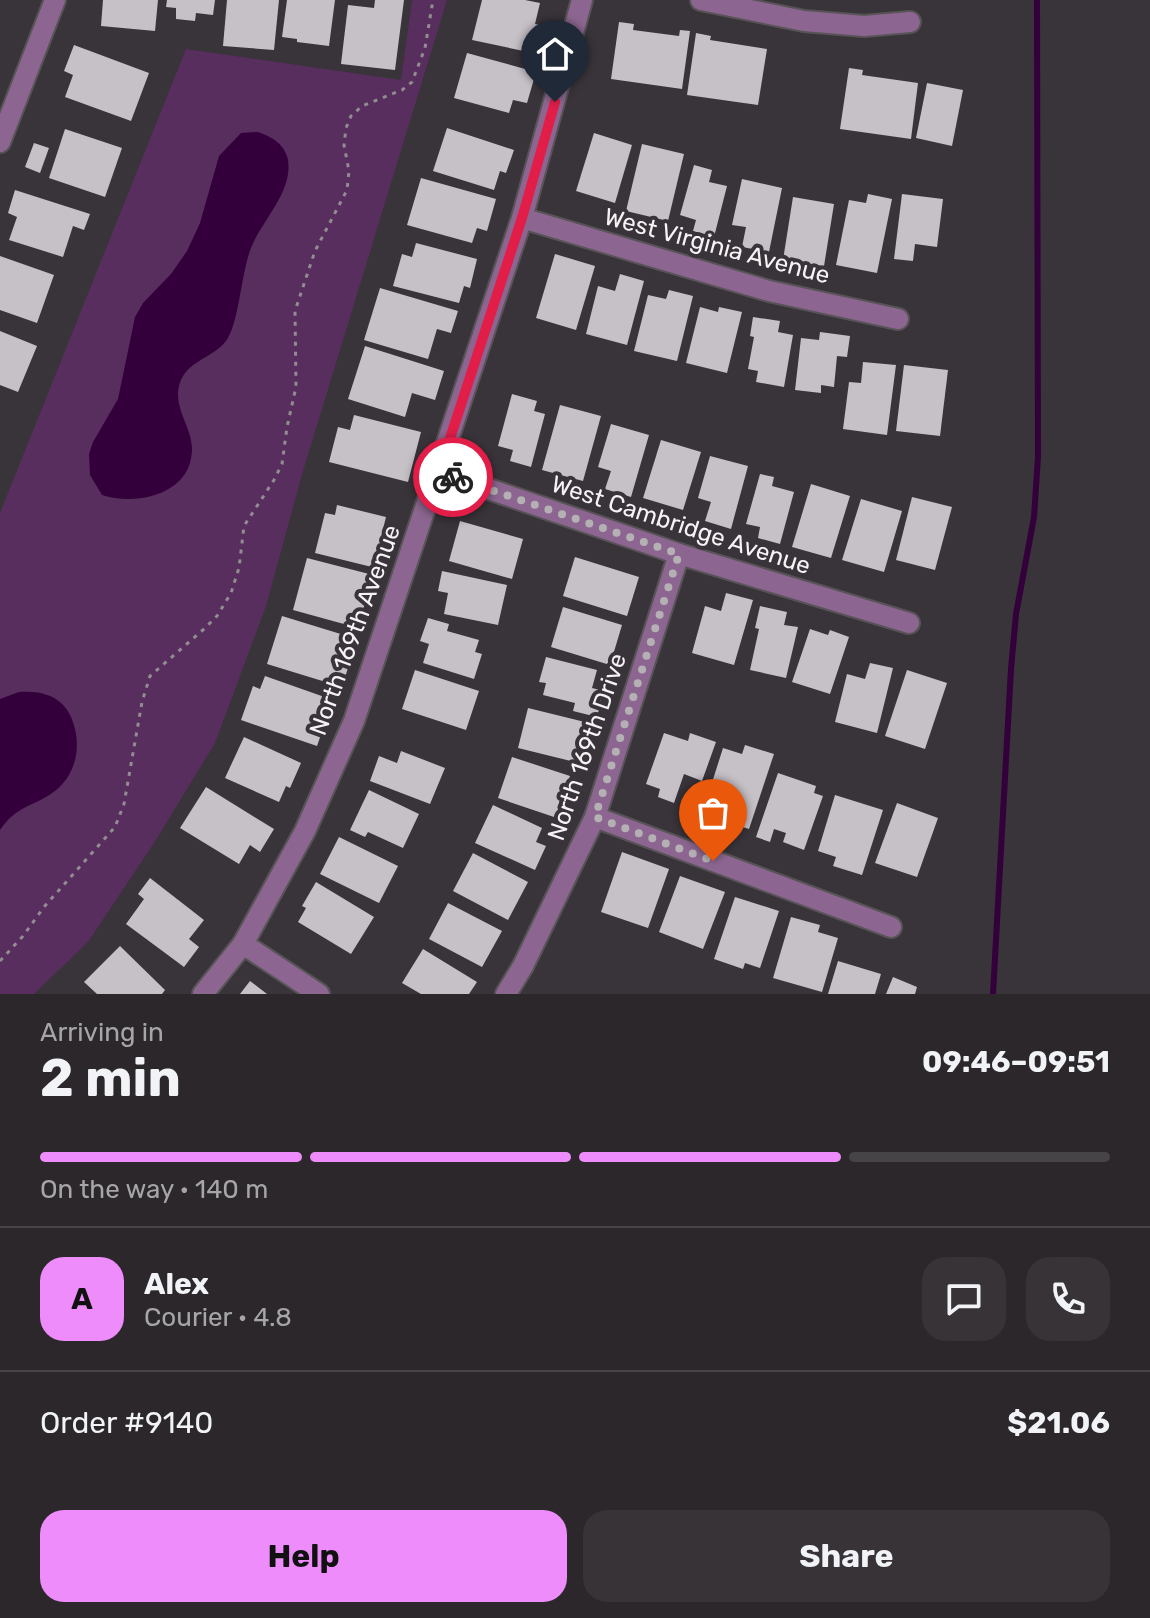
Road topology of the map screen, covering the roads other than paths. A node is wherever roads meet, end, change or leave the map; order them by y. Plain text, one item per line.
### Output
1 (55, 0) edge
2 (582, 0) edge
3 (701, 0) edge
4 (910, 22) dead end
5 (0, 142) edge
6 (522, 218) junction
7 (898, 319) dead end
8 (439, 472) junction
9 (679, 554) junction
10 (909, 623) dead end
11 (595, 817) junction
12 (891, 927) dead end
13 (243, 944) junction
14 (203, 994) edge
15 (319, 994) edge
16 (506, 994) edge

1 - 5 street
2 - 6 street, North 169th Avenue
3 - 4 street
6 - 7 street, West Virginia Avenue
6 - 8 street, North 169th Avenue
8 - 9 street, West Cambridge Avenue
8 - 13 street, North 169th Avenue
9 - 10 street, West Cambridge Avenue
9 - 11 street, North 169th Drive
11 - 12 street
11 - 16 street, North 169th Drive
13 - 14 street, North 169th Avenue
13 - 15 street

